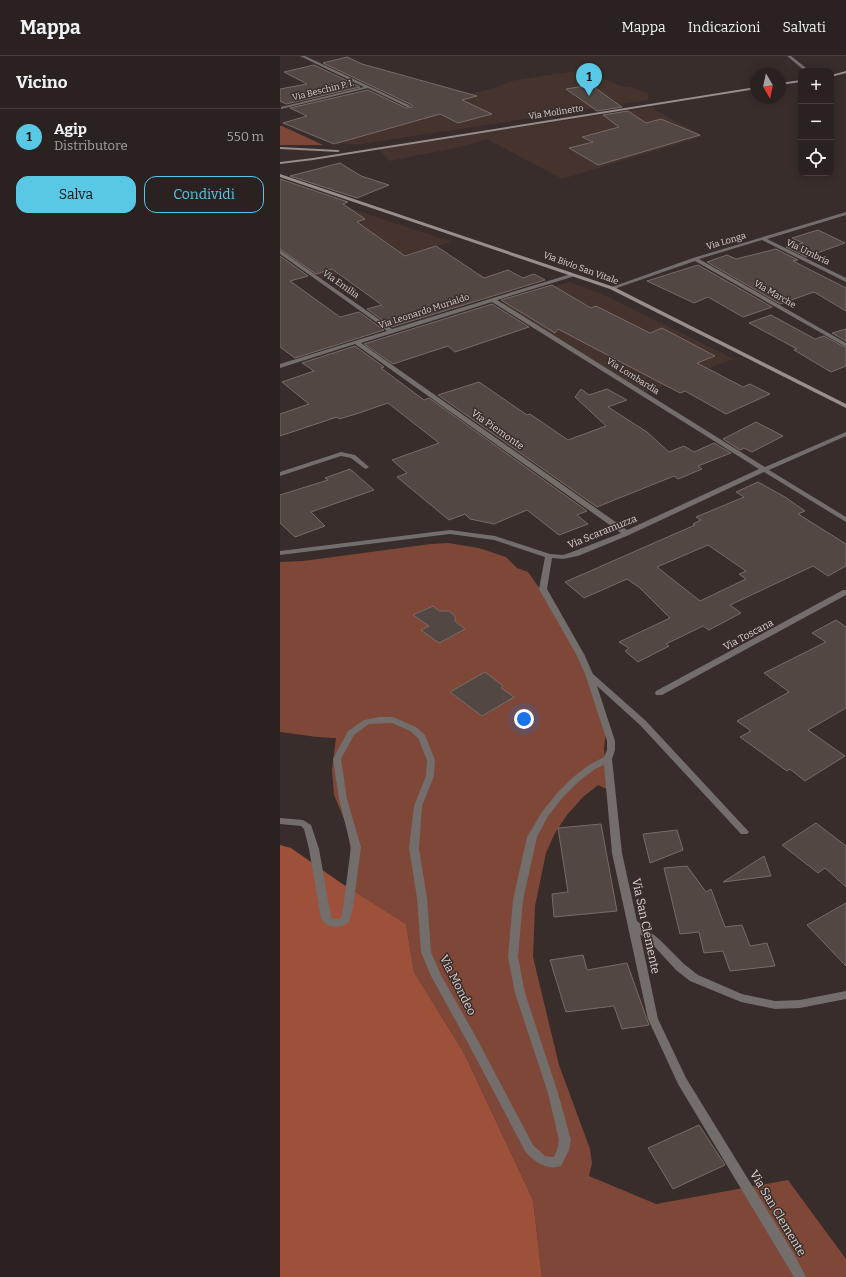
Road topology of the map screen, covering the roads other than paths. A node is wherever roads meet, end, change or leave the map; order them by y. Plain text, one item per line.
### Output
1 (302, 56) edge
2 (789, 56) edge
3 (804, 68) edge
4 (846, 74) edge
5 (834, 76) edge
6 (798, 81) edge
7 (786, 83) edge
8 (368, 87) junction
9 (750, 89) edge
10 (409, 106) dead end
11 (283, 108) dead end
12 (280, 149) edge
13 (359, 152) junction
14 (282, 164) edge
15 (280, 171) edge
16 (280, 175) edge
17 (296, 180) junction
18 (846, 213) edge
19 (762, 238) junction
20 (280, 252) edge
21 (695, 259) junction
22 (573, 274) junction
23 (846, 280) edge
24 (612, 288) junction
25 (492, 300) junction
26 (390, 331) junction
27 (357, 342) junction
28 (846, 345) edge
29 (280, 366) edge
30 (846, 406) edge
31 (846, 434) edge
32 (366, 467) dead end
33 (765, 469) junction
34 (280, 474) edge
35 (846, 520) edge
36 (626, 533) junction
37 (280, 553) edge
38 (549, 556) junction
39 (846, 592) edge
40 (589, 674) junction
41 (659, 693) dead end
42 (608, 759) junction
43 (280, 821) edge
44 (744, 832) dead end
45 (632, 922) junction
46 (846, 995) edge
47 (800, 1277) edge

1 - 8 street
2 - 3 street
4 - 5 main road
6 - 7 main road
8 - 10 street
8 - 11 street, Via Beschin P. I.
9 - 13 main road, Via Molinetto
12 - 13 main road, Via Molinetto
12 - 14 main road
13 - 14 main road, Via Molinetto
15 - 17 main road, Via Bivio San Vitale
16 - 17 main road, Via Bivio San Vitale
17 - 22 main road, Via Bivio San Vitale
18 - 19 street, Via Longa
19 - 21 street, Via Longa
19 - 23 street, Via Umbria
20 - 26 street, Via Emilia
21 - 24 street, Via Longa
21 - 28 street, Via Marche
22 - 24 main road, Via Bivio San Vitale
22 - 25 street, Via Leonardo Murialdo
24 - 30 main road, Via Bivio San Vitale
25 - 26 street, Via Leonardo Murialdo
25 - 33 street, Via Lombardia
26 - 27 street, Via Leonardo Murialdo
27 - 29 street, Via Leonardo Murialdo
27 - 36 street, Via Piemonte
31 - 33 street, Via Scaramuzza
32 - 34 street
33 - 35 street
33 - 36 street, Via Scaramuzza
36 - 38 street, Via Scaramuzza
37 - 38 street, Via Scaramuzza
38 - 40 street, Via San Clemente
39 - 41 street, Via Toscana
40 - 42 street, Via San Clemente
40 - 44 street
42 - 43 street, Via Mondeo
42 - 45 street, Via San Clemente
45 - 46 street
45 - 47 street, Via San Clemente

